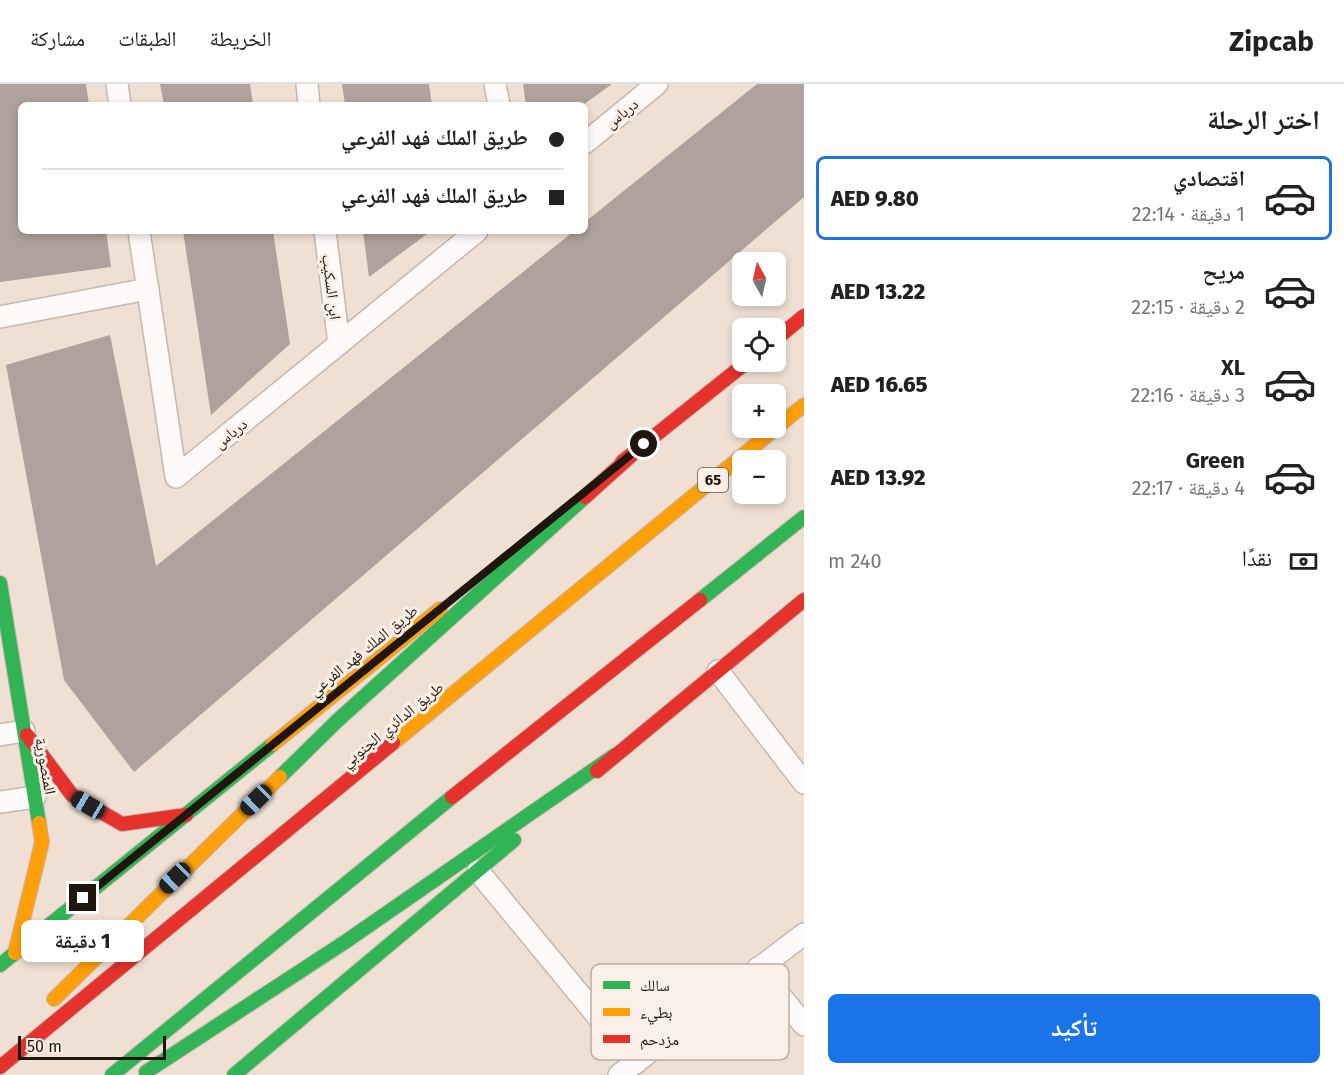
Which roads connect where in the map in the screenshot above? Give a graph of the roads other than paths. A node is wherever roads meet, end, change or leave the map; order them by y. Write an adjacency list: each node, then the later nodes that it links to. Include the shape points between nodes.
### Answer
1 (117, 84): 5 (street)
2 (307, 84): 6 (street)
3 (495, 84): 7 (street)
4 (657, 84): 8 (street, درباس)
5 (120, 102)
6 (309, 102)
7 (498, 102)
8 (588, 140)
9 (139, 234): 12 (street, درباس)
10 (325, 234): 16 (street, ابن السكيب)
11 (473, 234): 16 (street, درباس)
12 (148, 290): 14 (street); 16 (street, درباس, via 176,477)
13 (804, 316): 15 (main road)
14 (0, 317)
15 (786, 331)
16 (339, 344)
17 (734, 372): 19 (main road, طريق الملك فهد الفرعي)
18 (804, 405): 43 (main road, طريق الدائري الجنوبي / 65)
19 (644, 444): 30 (main road, طريق الملك فهد الفرعي); 36 (main road, via 337,722)
20 (804, 517): 44 (main road)
21 (0, 583): 24 (main road, المنصورية)
22 (804, 600): 23 (main road)
23 (718, 671): 26 (main road); 27 (street)
24 (24, 730): 25 (street); 28 (main road, المنصورية); 30 (main road, via 72,795 122,824)
25 (0, 735)
26 (615, 755): 31 (main road); 45 (main road, via 345,942)
27 (804, 783)
28 (35, 797): 29 (street); 33 (main road, المنصورية, via 42,842)
29 (0, 802)
30 (186, 815): 33 (main road, طريق الملك فهد الفرعي)
31 (478, 871): 38 (street); 42 (main road)
32 (804, 934): 34 (street)
33 (15, 953): 35 (main road, طريق الملك فهد الفرعي)
34 (763, 964)
35 (0, 965)
36 (48, 1005)
37 (789, 1006): 39 (street)
38 (591, 1021)
39 (804, 1025)
40 (24, 1029): 41 (main road)
41 (0, 1053)
42 (250, 1062): 46 (main road); 47 (main road)
43 (0, 1067)
44 (112, 1075)
45 (142, 1075)
46 (234, 1075)
47 (239, 1075)

